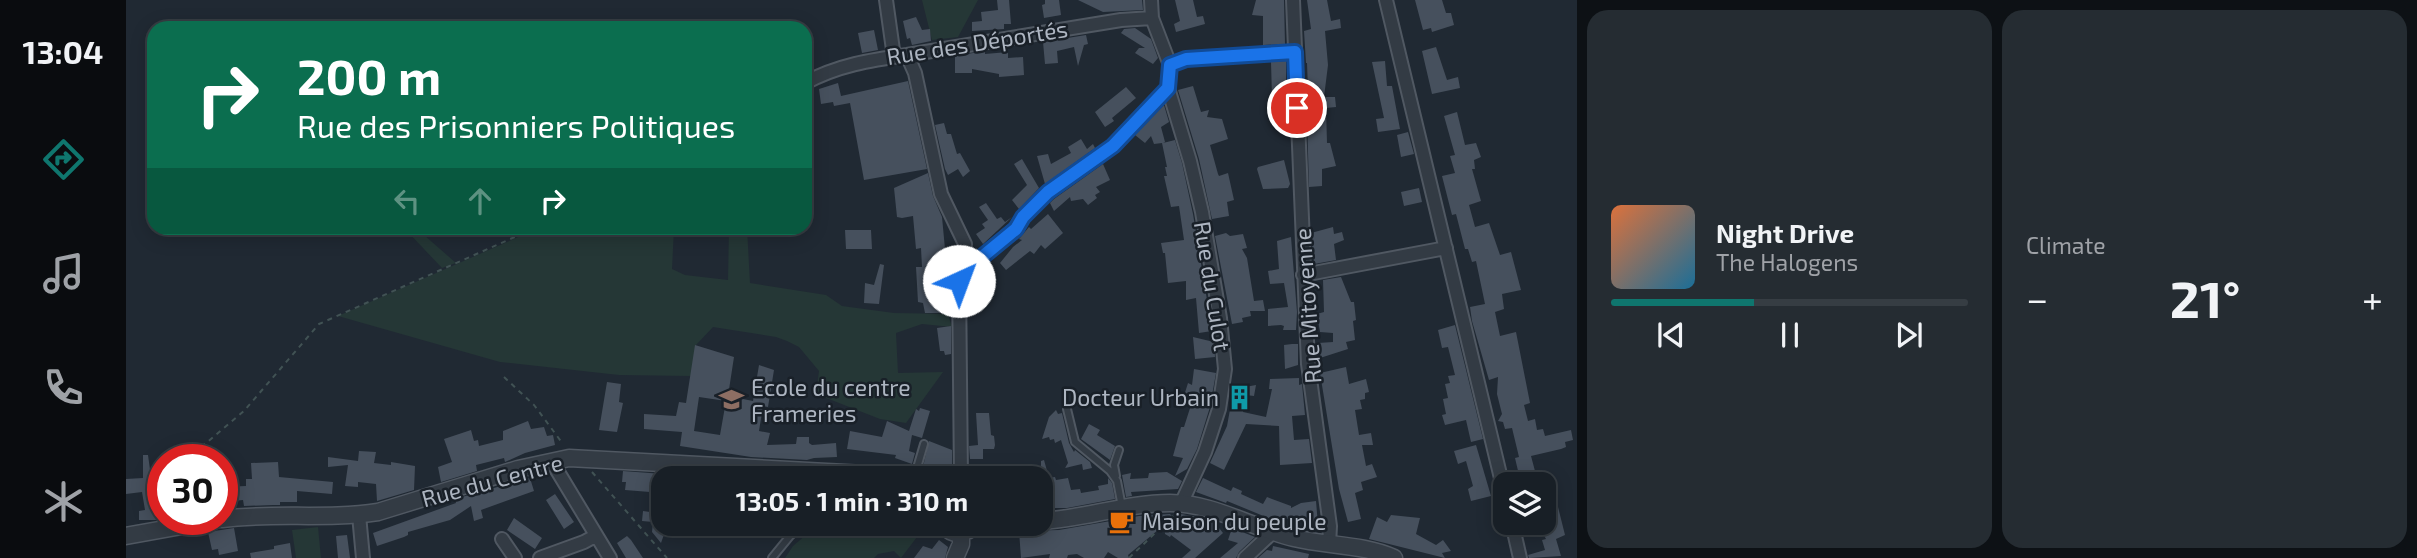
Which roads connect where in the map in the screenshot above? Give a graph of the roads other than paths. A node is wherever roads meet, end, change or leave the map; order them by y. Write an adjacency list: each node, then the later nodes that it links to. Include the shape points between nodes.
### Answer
1 (886, 0): 7 (street)
2 (1151, 0): 5 (street)
3 (1293, 0): 6 (street, Rue Mitoyenne)
4 (1386, 0): 11 (street)
5 (1152, 18): 7 (street, Rue des Déportés); 8 (street)
6 (1295, 52): 8 (street, via 1186,59); 13 (street, Rue Mitoyenne)
7 (901, 56): 9 (street, Rue des Déportés, via 874,58); 12 (street, via 915,73 941,194 965,244)
8 (1170, 65): 10 (street, Rue du Culot)
9 (812, 80)
10 (1168, 88): 12 (street, via 1113,146 1048,192 1016,229); 23 (street, Rue du Culot, via 1202,212 1225,369 1209,441)
11 (1446, 248): 13 (street); 21 (street)
12 (960, 275): 20 (street)
13 (1303, 275): 36 (street, Rue Mitoyenne, via 1308,364 1331,531)
14 (1067, 409): 22 (lane, via 1075,442)
15 (923, 444): 19 (lane)
16 (1119, 450): 22 (lane, via 1114,465)
17 (559, 460): 18 (street, Rue du Centre, via 588,457); 25 (street, Rue du Centre); 32 (street)
18 (736, 466)
19 (917, 466)
20 (961, 466)
21 (1500, 472)
22 (1117, 481): 24 (lane)
23 (1181, 504): 24 (street); 29 (street)
24 (1122, 509): 27 (street)
25 (359, 515): 26 (street, Rue du Centre); 37 (street)
26 (238, 517)
27 (1053, 519)
28 (147, 532): 31 (street)
29 (1273, 532): 36 (street); 43 (street)
30 (1515, 535): 45 (street)
31 (126, 536)
32 (595, 536): 39 (street); 40 (street)
33 (790, 536): 41 (lane)
34 (964, 536): 42 (street)
35 (502, 539): 38 (street)
36 (1329, 545): 44 (street)
37 (363, 558)
38 (515, 558)
39 (540, 558)
40 (610, 558)
41 (772, 558)
42 (955, 558)
43 (1245, 558)
44 (1394, 558)
45 (1520, 558)

